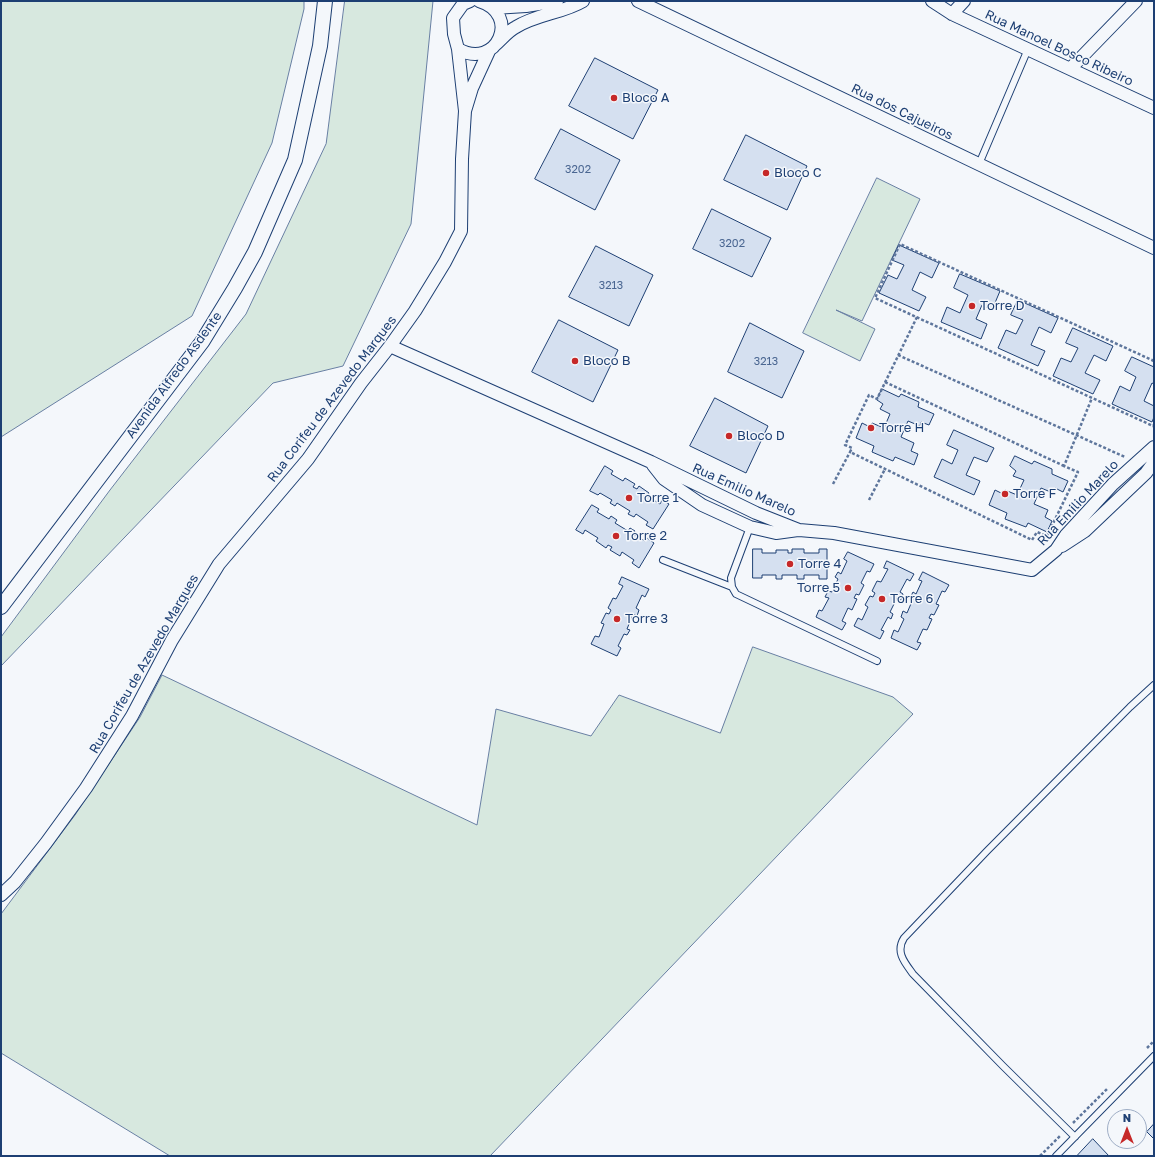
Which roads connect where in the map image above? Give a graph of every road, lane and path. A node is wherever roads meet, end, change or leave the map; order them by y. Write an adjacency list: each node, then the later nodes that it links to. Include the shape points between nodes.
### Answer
1 (325, 1): 49 (street, Avenida Alfredo Asdente, via 320,46 295,160 255,252 202,342)
2 (454, 1): 13 (street)
3 (470, 1): 13 (street, via 463,4)
4 (479, 1): 11 (street)
5 (557, 1): 11 (street)
6 (583, 1): 14 (street, via 573,7 532,19 515,27)
7 (638, 1): 20 (street, Rua dos Cajueiros)
8 (932, 1): 12 (street, Rua Manoel Bosco Ribeiro)
9 (964, 1): 12 (street)
10 (1136, 1): 17 (street)
11 (494, 8): 14 (street, via 501,22 502,31)
12 (952, 14): 16 (street, Rua Manoel Bosco Ribeiro)
13 (453, 18): 15 (street)
14 (492, 48): 15 (street, via 481,54 465,53); 19 (street, via 472,88)
15 (458, 49): 19 (street)
16 (1028, 49): 17 (street, Rua Manoel Bosco Ribeiro); 20 (lane)
17 (1071, 68): 18 (street, Rua Manoel Bosco Ribeiro)
18 (1154, 108)
19 (465, 110): 23 (street, Rua Corifeu de Azevedo Marques, via 461,231 446,262)
20 (979, 164): 21 (street, Rua dos Cajueiros)
21 (1154, 248)
22 (917, 317): 24 (path); 25 (path, via 874,298 900,244); 27 (path)
23 (390, 346): 32 (street, Rua Emilio Marelo); 52 (street, Rua Corifeu de Azevedo Marques, via 308,459 219,564 172,640 132,716 86,788 46,843 15,882)
24 (898, 355): 26 (path); 29 (path)
25 (1154, 360)
26 (885, 382): 31 (path, via 877,398 869,395 845,445 852,448); 35 (path)
27 (1092, 398): 28 (path); 29 (path)
28 (1154, 425)
29 (1077, 436): 33 (path); 35 (path)
30 (1154, 447): 33 (street, Rua Emilio Marelo)
31 (850, 452): 36 (path); 37 (path)
32 (651, 462): 39 (street, Rua Emilio Marelo); 42 (street, via 664,479)
33 (1137, 462): 38 (street, Rua Emilio Marelo)
34 (1154, 462): 40 (street)
35 (1064, 466): 36 (path, via 1078,472 1047,536 1037,532 1032,540)
36 (885, 469): 41 (path)
37 (833, 484)
38 (1113, 484): 40 (street); 46 (street, Rua Emilio Marelo, via 1066,535)
39 (710, 491): 42 (street); 43 (street, Rua Emilio Marelo)
40 (1126, 492): 46 (street, via 1086,531)
41 (869, 500)
42 (702, 505): 44 (street)
43 (756, 513): 44 (street); 45 (street, Rua Emilio Marelo)
44 (750, 527): 45 (street, via 776,533); 48 (lane, via 731,578)
45 (799, 530): 46 (street, Rua Emilio Marelo, via 834,533 1032,570)
46 (1056, 550)
47 (663, 560): 48 (lane)
48 (732, 587): 50 (lane, via 736,594)
49 (1, 607)
50 (877, 661)
51 (1154, 685): 57 (lane, via 987,851 904,938 900,949 902,958 913,974)
52 (1, 895)
53 (1154, 1041): 54 (path)
54 (1143, 1052)
55 (1154, 1056): 58 (lane)
56 (1111, 1085): 57 (path)
57 (1067, 1129): 58 (lane); 59 (path)
58 (1075, 1137): 60 (lane)
59 (1040, 1156)
60 (1056, 1156)

